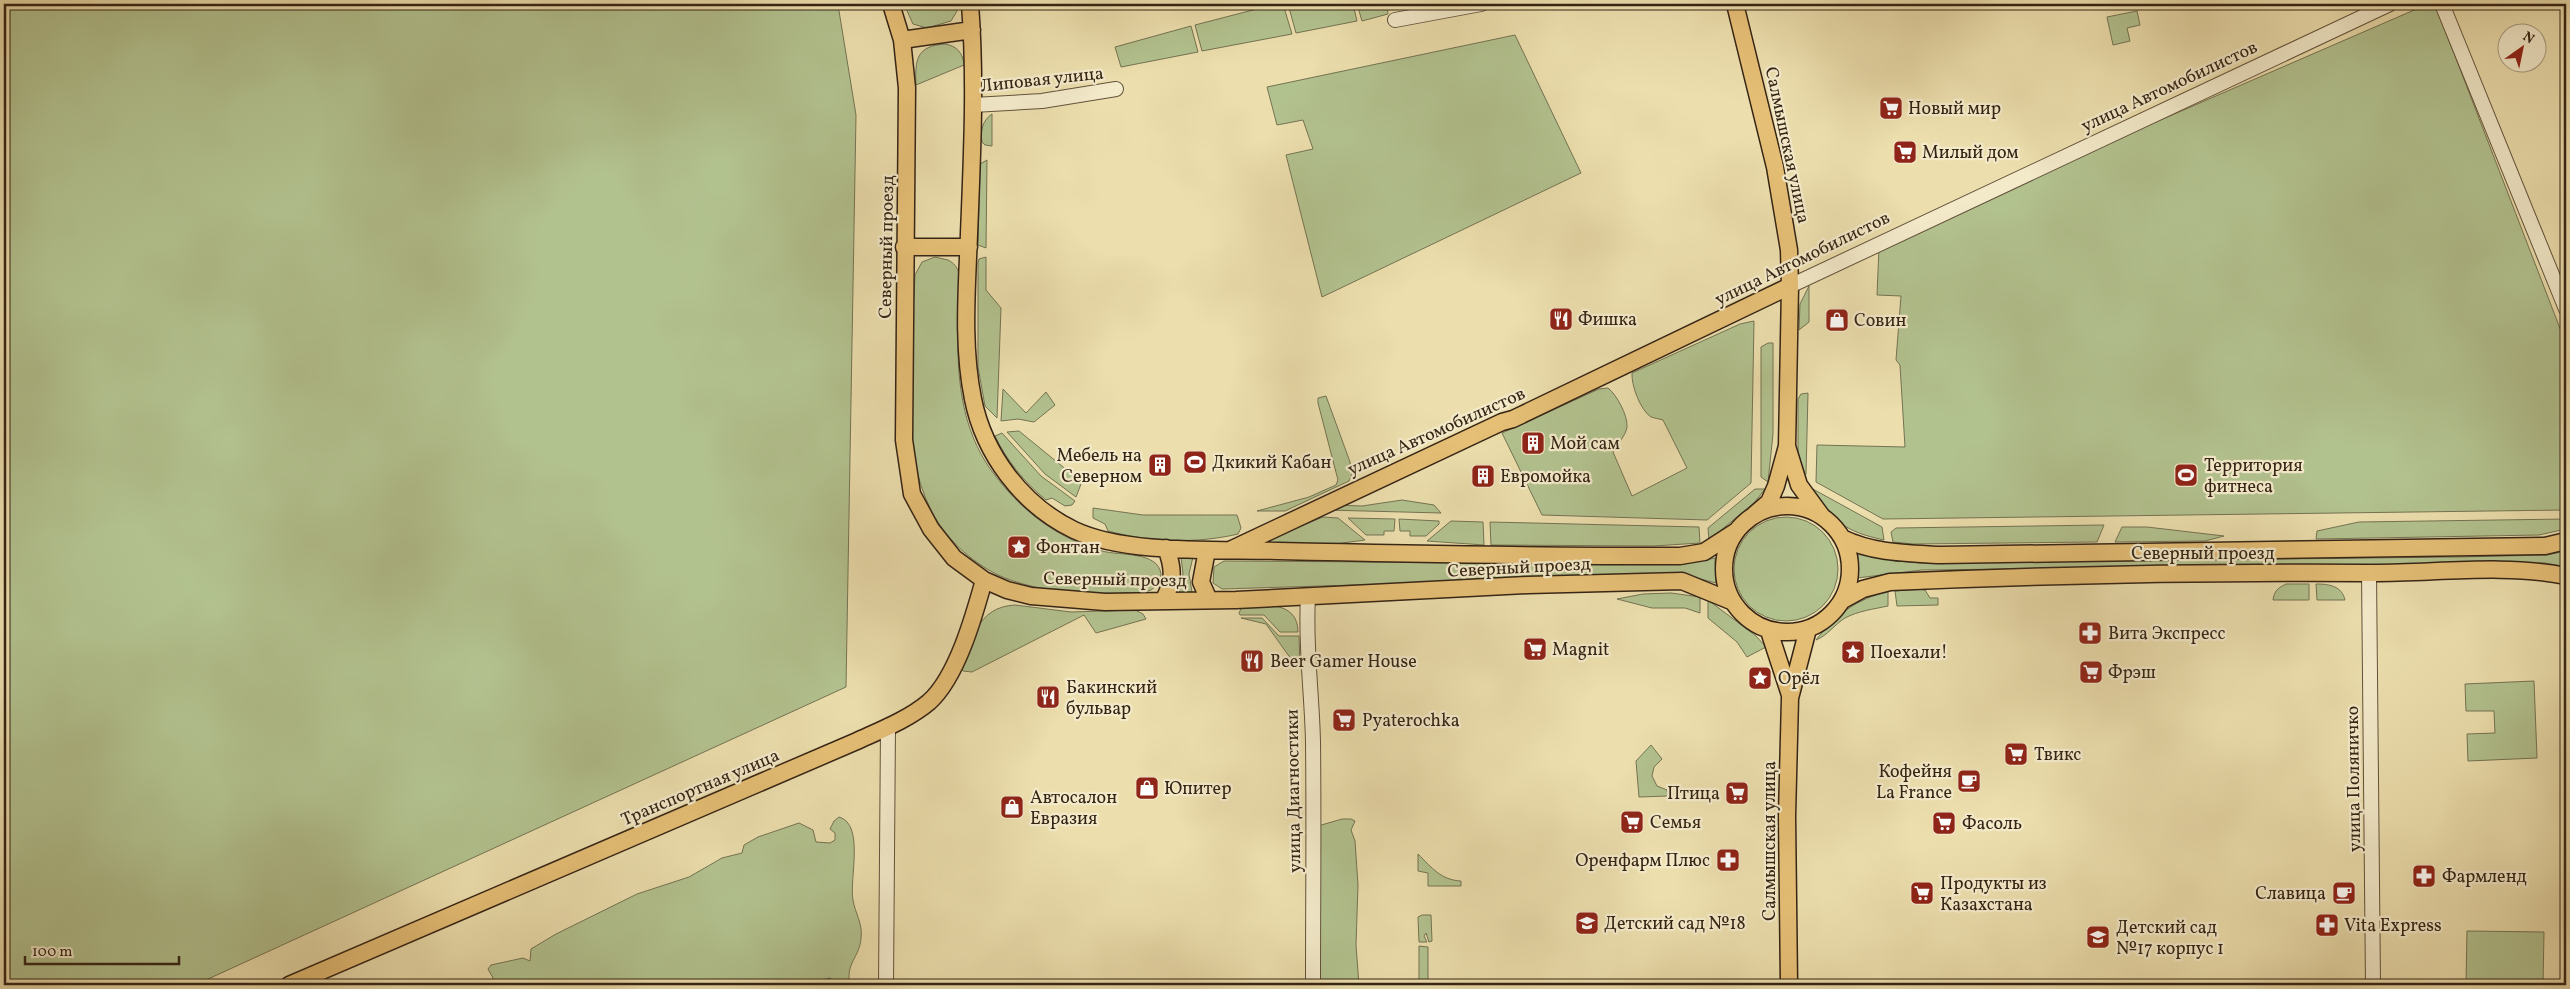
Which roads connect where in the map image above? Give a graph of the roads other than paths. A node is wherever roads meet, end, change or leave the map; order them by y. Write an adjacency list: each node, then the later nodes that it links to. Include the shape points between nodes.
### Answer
1 (891, 4): 9 (main road, Северный проезд)
2 (970, 4): 8 (main road, Северный проезд)
3 (1481, 4): 7 (street)
4 (1735, 4): 14 (main road, Салмышская улица, via 1775,167 1789,250)
5 (2390, 4): 14 (street, улица Автомобилистов)
6 (2442, 4): 15 (street)
7 (1395, 20)
8 (972, 30): 9 (main road); 11 (main road, Северный проезд)
9 (902, 40): 12 (main road, Северный проезд, via 908,125)
10 (1116, 89): 11 (street, Липовая улица, via 1042,101)
11 (973, 105): 13 (main road, Северный проезд)
12 (904, 247): 13 (main road); 27 (main road, Северный проезд, via 904,440 912,494 931,529 954,558)
13 (969, 248): 22 (main road, Северный проезд, via 966,327 969,376 981,428 1004,471 1025,495 1072,529 1109,541)
14 (1790, 286): 16 (main road, Салмышская улица); 24 (main road, улица Автомобилистов)
15 (2566, 308)
16 (1787, 446): 17 (main road, via 1769,502); 18 (main road, via 1799,485)
17 (1755, 514): 18 (main road, via 1785,506 1801,507); 19 (main road)
18 (1822, 516): 20 (main road)
19 (1735, 532): 24 (main road, Северный проезд, via 1704,552 1680,556 1488,556); 32 (main road, via 1726,548 1723,566)
20 (1842, 538): 21 (main road, Северный проезд, via 1860,546 1890,552 1940,555 2322,551 2545,546); 30 (main road, via 1851,568)
21 (2566, 542)
22 (1166, 548): 23 (main road, Северный проезд); 31 (main road, via 1172,564 1171,586)
23 (1207, 550): 24 (main road, Северный проезд); 29 (main road, via 1201,582)
24 (1231, 550)
25 (2369, 573): 26 (main road, Северный проезд, via 2544,572); 30 (main road, Северный проезд, via 2127,574 1899,582 1863,589); 41 (street, улица Поляничко)
26 (2566, 576)
27 (984, 580): 31 (main road, Северный проезд, via 1007,590 1048,598 1105,602); 36 (main road, via 965,642 939,690 921,707)
28 (1308, 597): 29 (main road, Северный проезд); 32 (main road, Северный проезд, via 1528,585 1682,581); 39 (street, улица Диагностики, via 1305,633 1313,738)
29 (1209, 600): 31 (main road, Северный проезд)
30 (1843, 600): 33 (main road, via 1828,618)
31 (1163, 601)
32 (1731, 601): 34 (main road, via 1747,619)
33 (1808, 629): 34 (main road, via 1789,633); 35 (main road)
34 (1769, 630): 35 (main road)
35 (1790, 698): 40 (main road, Салмышская улица, via 1787,816)
36 (888, 726): 37 (main road, Транспортная улица); 38 (street)
37 (289, 985)
38 (886, 985)
39 (1313, 985)
40 (1789, 985)
41 (2374, 985)

